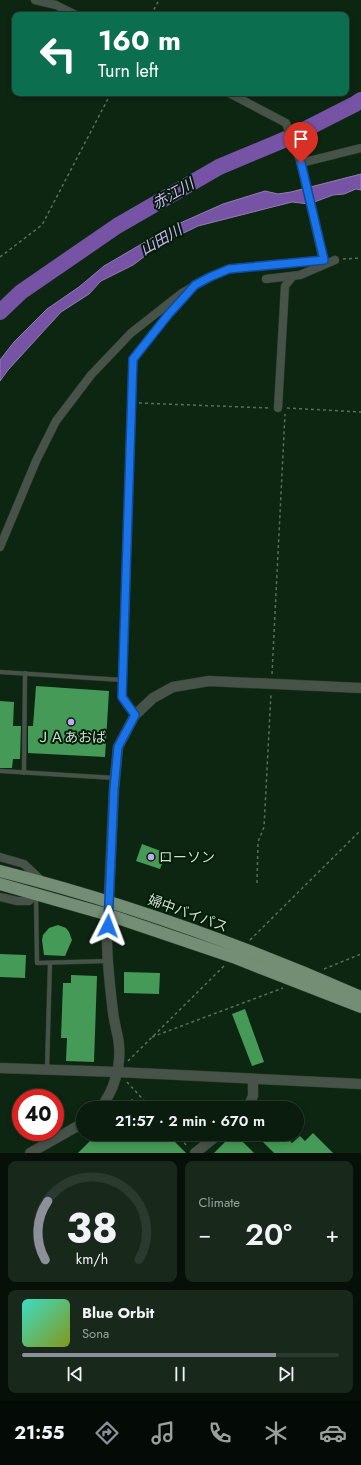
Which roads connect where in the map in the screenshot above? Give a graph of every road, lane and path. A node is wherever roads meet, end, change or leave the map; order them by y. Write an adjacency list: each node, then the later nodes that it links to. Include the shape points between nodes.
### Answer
1 (35, 0): 3 (street)
2 (158, 0): 5 (path)
3 (57, 2): 4 (street)
4 (72, 12)
5 (152, 12)
6 (109, 96): 10 (path, via 42,225)
7 (235, 96): 9 (street, via 286,123)
8 (361, 148): 9 (street)
9 (301, 163): 14 (street, via 324,260 229,269)
10 (0, 258)
11 (335, 260): 12 (street)
12 (293, 276): 13 (street); 16 (street, via 285,286)
13 (266, 279)
14 (195, 285): 15 (street, via 133,359); 18 (street, via 131,333 91,375 56,422 36,461)
15 (131, 402): 16 (path); 21 (street)
16 (282, 408): 17 (path); 22 (path)
17 (361, 412)
18 (0, 548)
19 (0, 672): 20 (lane)
20 (25, 673): 21 (lane); 26 (lane)
21 (122, 680): 24 (street, via 122,697)
22 (271, 684): 23 (street); 24 (street, via 209,681 173,687 153,698); 32 (path, via 264,827 258,842)
23 (361, 688)
24 (135, 715): 27 (street, via 118,747)
25 (0, 771): 26 (lane)
26 (24, 773): 27 (lane)
27 (115, 778): 36 (street)
28 (361, 830): 38 (path)
29 (0, 857): 31 (street, via 24,864)
30 (0, 871): 31 (highway, 婦中バイパス)
31 (43, 882): 36 (highway, 婦中バイパス)
32 (257, 882)
33 (0, 884): 34 (highway, 婦中バイパス)
34 (36, 894): 35 (street, via 29,901 17,901); 37 (highway, 婦中バイパス); 41 (lane, via 37,963)
35 (0, 896)
36 (109, 901): 37 (street); 38 (highway, 婦中バイパス)
37 (109, 915): 38 (highway, 婦中バイパス); 40 (street)
38 (238, 952): 42 (highway, 婦中バイパス); 43 (highway, 婦中バイパス); 46 (path)
39 (361, 954): 42 (path)
40 (107, 961): 41 (lane); 49 (street, via 119,1046)
41 (50, 964): 48 (lane)
42 (311, 975): 44 (highway, 婦中バイパス)
43 (300, 982): 45 (highway, 婦中バイパス); 46 (path)
44 (361, 997)
45 (361, 1007)
46 (151, 1037): 49 (path)
47 (0, 1068): 48 (street)
48 (47, 1070): 49 (street)
49 (117, 1072): 50 (street); 52 (street); 53 (path)
50 (253, 1079): 51 (street); 54 (street)
51 (361, 1084)
52 (105, 1101)
53 (144, 1101)
54 (250, 1101)
55 (76, 1127): 59 (street)
56 (183, 1141): 58 (path)
57 (208, 1141): 58 (street)
58 (192, 1151)
59 (30, 1153)

